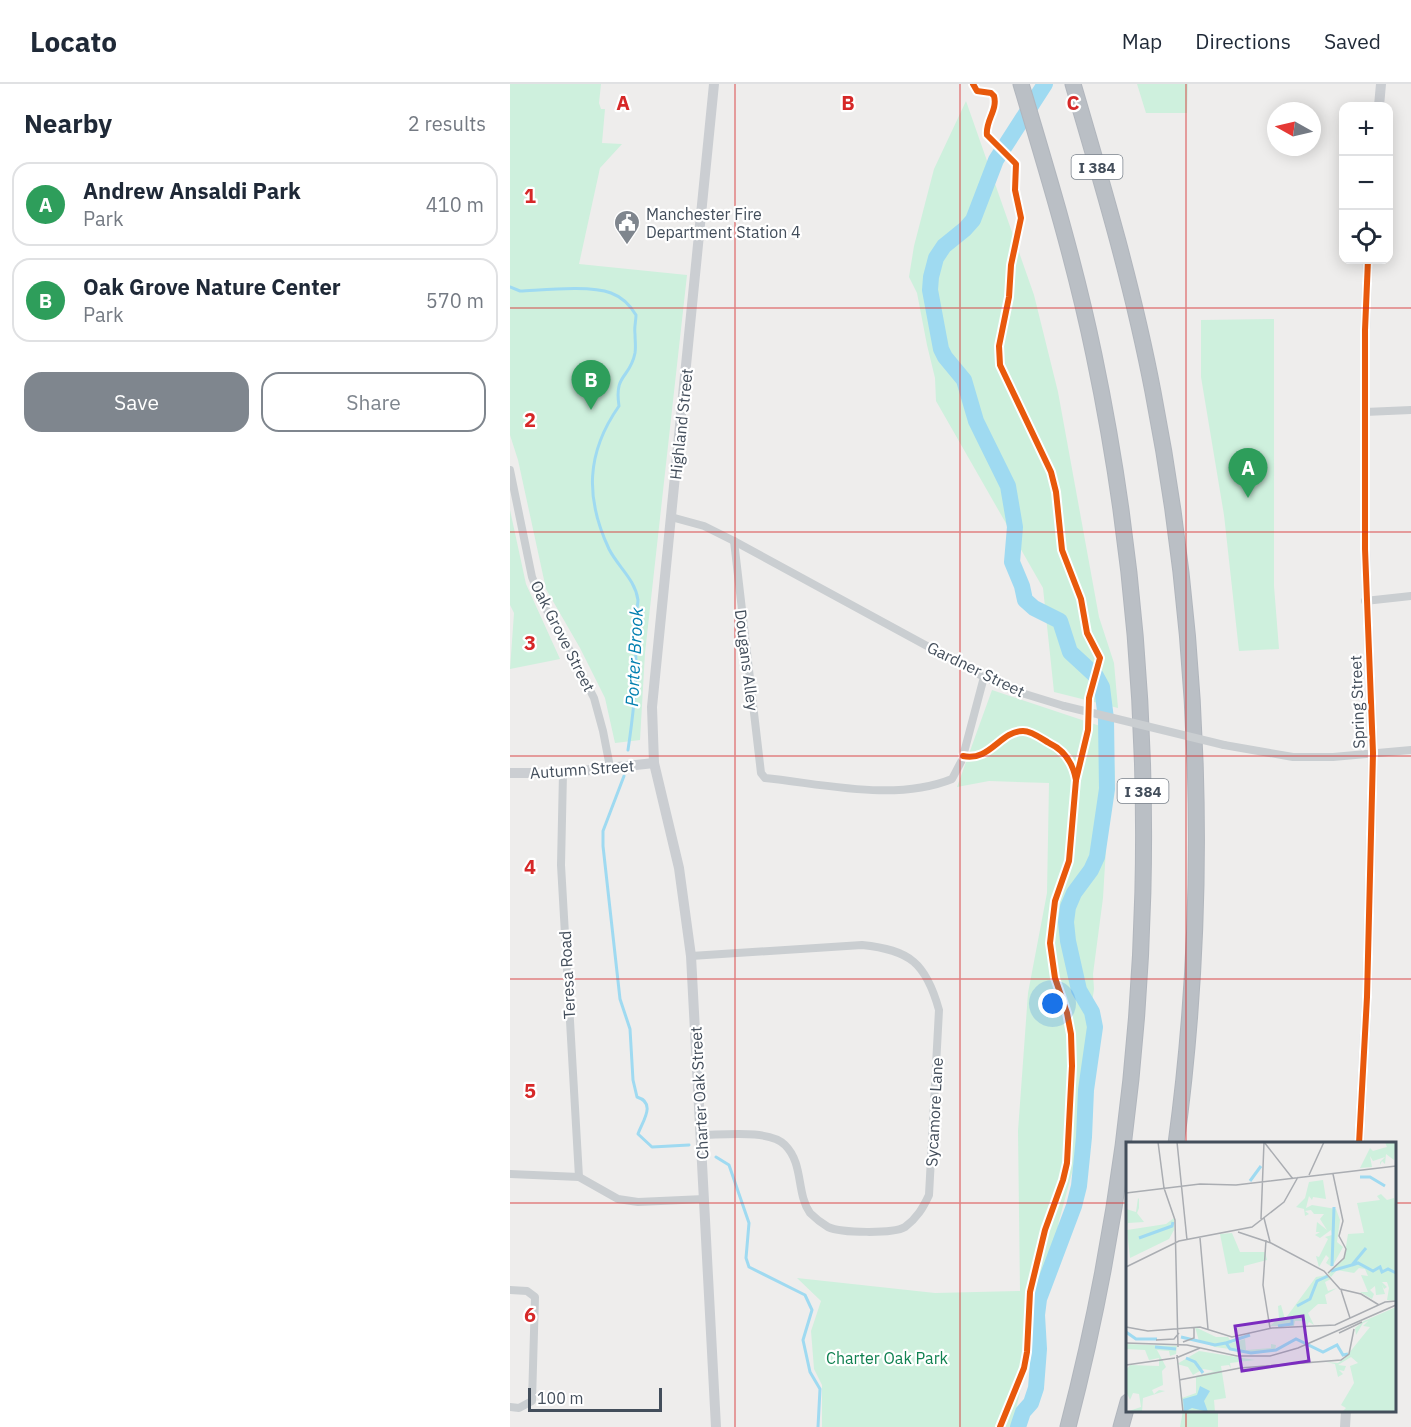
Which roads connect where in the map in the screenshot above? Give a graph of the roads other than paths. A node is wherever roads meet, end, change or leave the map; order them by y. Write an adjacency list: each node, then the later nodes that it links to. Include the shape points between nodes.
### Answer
1 (714, 84): 12 (main road, Highland Street)
2 (1011, 84): 7 (highway, via 1019,105)
3 (1021, 84): 7 (highway, I 384)
4 (1073, 84): 25 (highway, I 384, via 1118,239 1148,367 1171,493 1186,615 1195,767 1196,906)
5 (1381, 84): 6 (main road)
6 (1379, 102)
7 (1034, 126): 35 (highway, I 384, via 1073,263 1120,498 1137,651 1144,808 1141,957 1129,1106 1101,1281)
8 (1368, 264): 10 (main road, Spring Street)
9 (1411, 410): 10 (street)
10 (1365, 412): 15 (main road, Spring Street)
11 (510, 470): 20 (street, Oak Grove Street, via 532,577 594,698)
12 (671, 517): 13 (street, Gardner Street, via 704,526); 19 (main road, Highland Street, via 652,707)
13 (734, 541): 16 (street, Gardner Street); 16 (street, Dougans Alley, via 761,773 765,778 873,791 920,788 952,779 962,760)
14 (1411, 596): 15 (street)
15 (1365, 601): 18 (main road, Spring Street)
16 (984, 677): 18 (street, Gardner Street, bridge, via 1064,706 1259,753 1293,757)
17 (1411, 750): 18 (street, Gardner Street)
18 (1373, 753): 26 (main road, Spring Street)
19 (654, 763): 20 (main road, Autumn Street); 23 (main road, Charter Oak Street, via 679,868)
20 (610, 767): 22 (main road, Autumn Street)
21 (510, 773): 22 (main road, Autumn Street)
22 (563, 773): 28 (street, Teresa Road, via 561,864)
23 (691, 956): 24 (main road, Charter Oak Street); 24 (street, Sycamore Lane, via 862,945 888,948 909,958 924,972 939,1010 929,1195 920,1214 903,1228 880,1233 830,1228 810,1213 796,1161 785,1144 766,1135)
24 (701, 1135): 29 (main road, Charter Oak Street)
25 (1176, 1142)
26 (1359, 1142)
27 (510, 1174): 28 (street)
28 (579, 1177): 29 (street, via 618,1199)
29 (704, 1199): 34 (main road, Charter Oak Street)
30 (510, 1290): 31 (street, via 527,1291 535,1297 532,1401 519,1408)
31 (510, 1407)
32 (1126, 1409): 36 (highway)
33 (1346, 1412): 37 (main road)
34 (716, 1427)
35 (1068, 1427)
36 (1121, 1427)
37 (1345, 1427)

